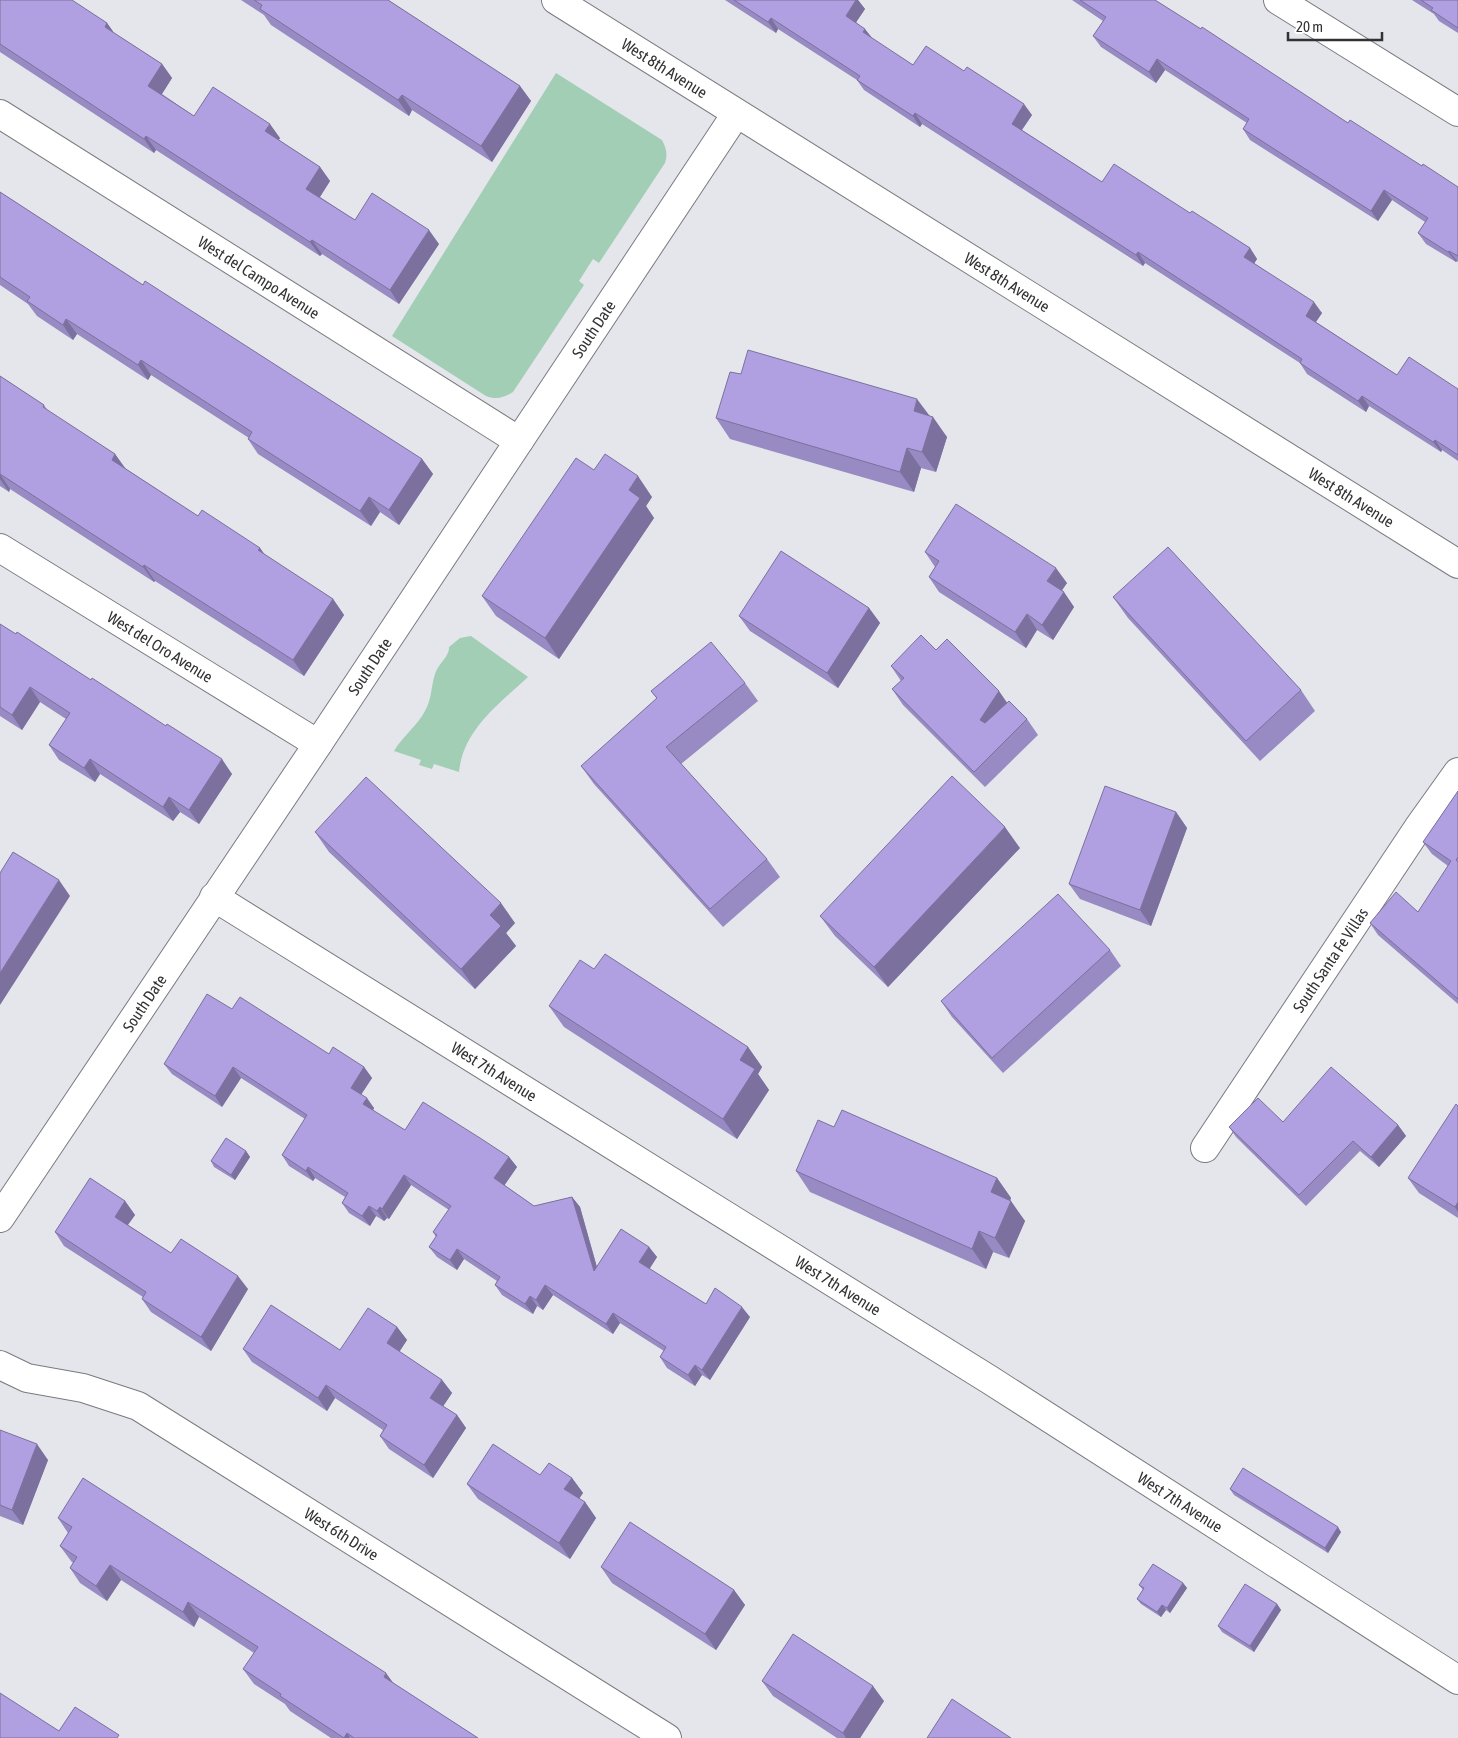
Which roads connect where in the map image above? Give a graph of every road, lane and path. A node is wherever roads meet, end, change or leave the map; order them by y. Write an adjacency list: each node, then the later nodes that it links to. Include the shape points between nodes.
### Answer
1 (556, 0): 5 (street, West 8th Avenue)
2 (1278, 0): 3 (street)
3 (1458, 112)
4 (0, 114): 6 (street, West del Campo Avenue)
5 (736, 114): 6 (street, South Date); 8 (street, West 8th Avenue)
6 (519, 441): 9 (street, South Date)
7 (0, 548): 9 (street, West del Oro Avenue)
8 (1458, 564)
9 (318, 744): 11 (street, South Date)
10 (1458, 772): 12 (street, South Santa Fe Villas)
11 (214, 897): 13 (street, South Date); 15 (street, West 7th Avenue, via 981,1375)
12 (1205, 1148)
13 (0, 1218)
14 (0, 1365): 16 (street, West 6th Drive, via 27,1378 83,1388 138,1406)
15 (1458, 1680)
16 (668, 1738)

